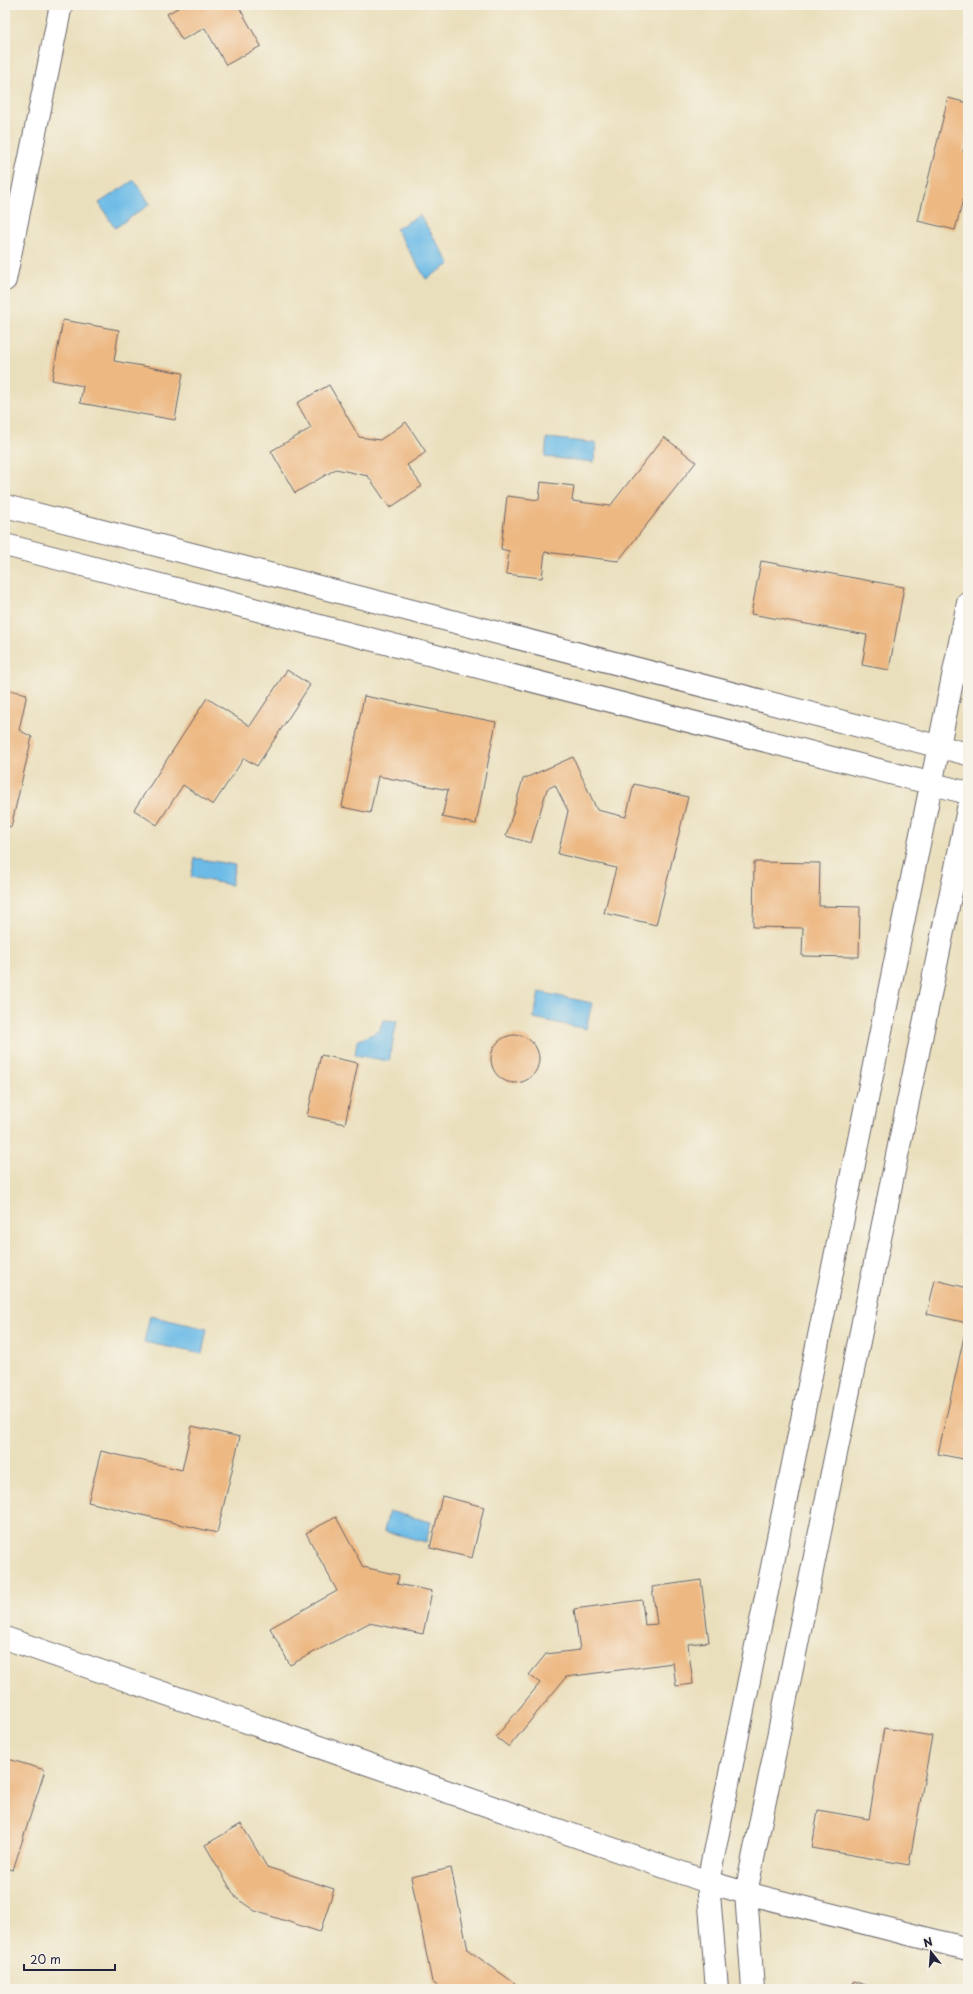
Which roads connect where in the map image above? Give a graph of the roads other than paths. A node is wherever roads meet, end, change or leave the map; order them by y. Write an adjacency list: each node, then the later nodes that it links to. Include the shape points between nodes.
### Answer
1 (61, 5): 2 (street)
2 (5, 280)
3 (5, 506): 6 (street)
4 (5, 544): 8 (street)
5 (968, 603): 6 (street)
6 (939, 747): 7 (street); 8 (street)
7 (968, 754)
8 (930, 784): 9 (street); 12 (street)
9 (968, 793)
10 (968, 809): 13 (street)
11 (5, 1638): 12 (street)
12 (708, 1882): 13 (street); 15 (street)
13 (746, 1893): 14 (street); 16 (street)
14 (968, 1949)
15 (717, 1989)
16 (753, 1989)

